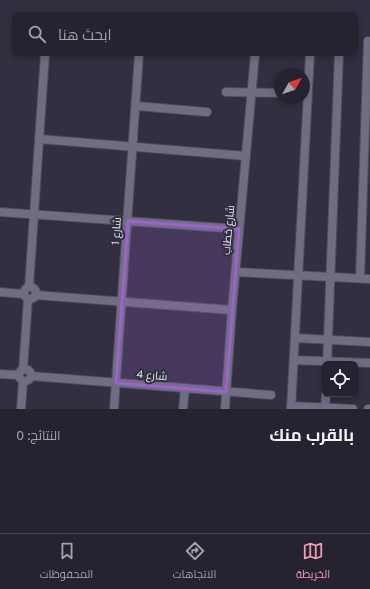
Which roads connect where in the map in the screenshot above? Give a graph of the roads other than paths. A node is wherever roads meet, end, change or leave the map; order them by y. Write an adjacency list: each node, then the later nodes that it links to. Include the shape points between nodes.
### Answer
1 (368, 41): 22 (street)
2 (45, 56): 12 (street)
3 (139, 56): 10 (street, شارع 1)
4 (255, 56): 8 (street, شارع خطاب)
5 (310, 56): 20 (street)
6 (339, 56): 21 (street)
7 (226, 92): 8 (street)
8 (251, 92): 9 (street); 14 (street, شارع خطاب)
9 (274, 93)
10 (136, 106): 11 (street); 13 (street, شارع 1)
11 (207, 112)
12 (39, 139): 13 (street); 16 (street)
13 (133, 147): 14 (street); 17 (street, شارع 1)
14 (246, 156): 18 (street, شارع خطاب)
15 (0, 212): 16 (street)
16 (34, 214): 17 (street); 25 (street)
17 (128, 221): 18 (street); 26 (street, شارع 1)
18 (240, 229): 19 (street, شارع خطاب)
19 (236, 272): 20 (street); 27 (street, شارع خطاب)
20 (298, 275): 21 (street); 28 (street)
21 (331, 277): 22 (street); 29 (street)
22 (360, 278): 23 (street)
23 (370, 278)
24 (0, 292): 25 (street)
25 (29, 294): 26 (street); 37 (street)
26 (122, 301): 27 (street); 38 (street, شارع 1)
27 (232, 310): 40 (street, شارع خطاب)
28 (295, 338): 29 (street); 31 (street)
29 (328, 340): 30 (street); 32 (street)
30 (370, 342)
31 (294, 360): 33 (street); 43 (street)
32 (327, 361)
33 (322, 363)
34 (358, 363): 35 (street)
35 (370, 363)
36 (0, 374): 37 (street)
37 (22, 375): 38 (street, شارع 4, via 29,380 31,376); 45 (street)
38 (116, 383): 39 (street, شارع 4); 46 (street, شارع 1)
39 (185, 388): 40 (street, شارع 4); 47 (street)
40 (226, 392): 41 (street, شارع 4); 48 (street, شارع خطاب)
41 (271, 395)
42 (326, 397): 44 (street)
43 (291, 408): 44 (street)
44 (325, 408): 49 (street)
45 (21, 409)
46 (114, 409)
47 (183, 409)
48 (225, 409)
49 (354, 409)

